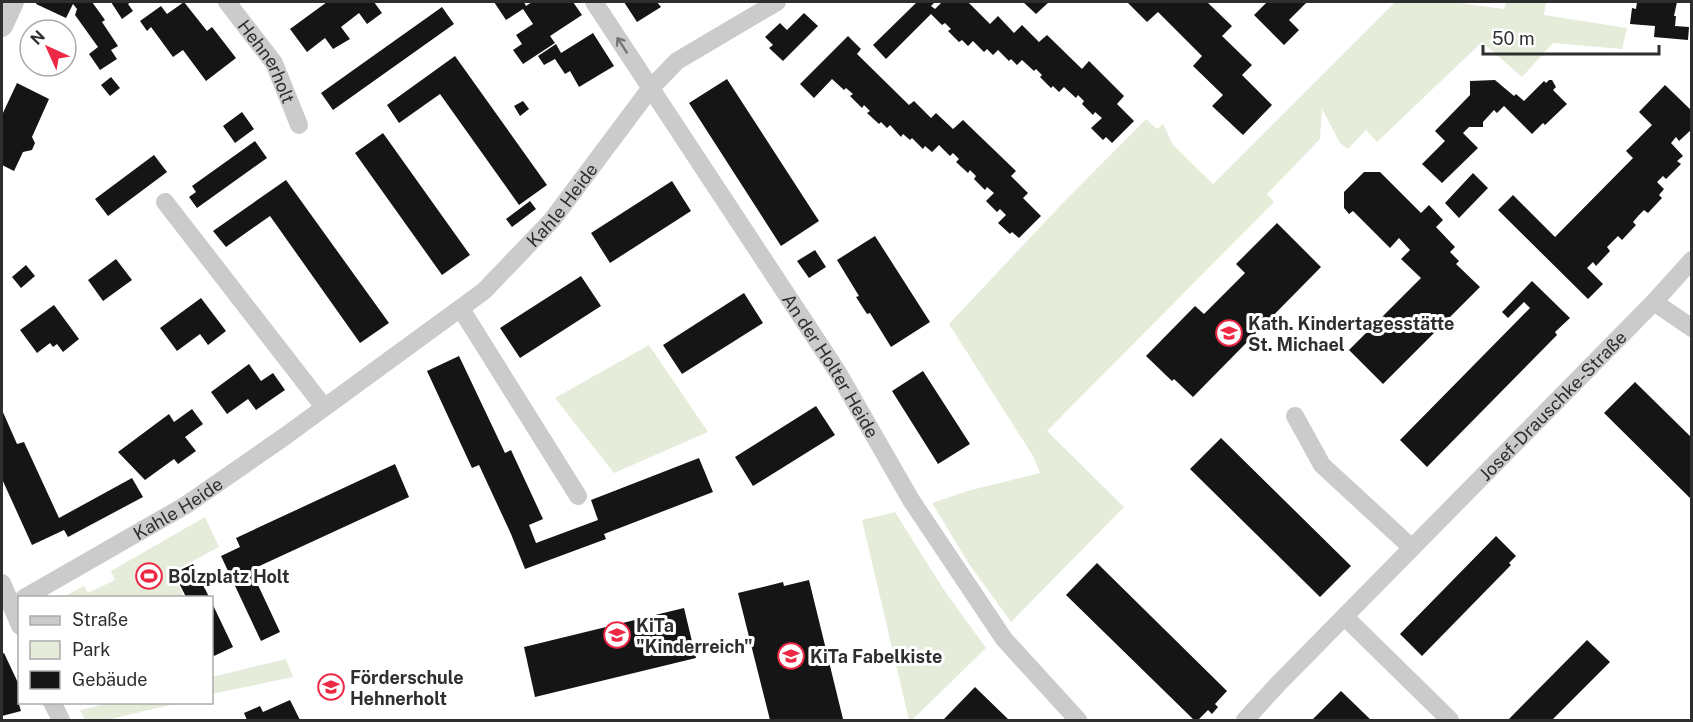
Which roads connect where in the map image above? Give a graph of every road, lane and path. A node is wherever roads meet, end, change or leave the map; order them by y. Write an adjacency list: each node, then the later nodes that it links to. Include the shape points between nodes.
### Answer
1 (13, 2): 5 (street)
2 (227, 2): 7 (street, Hehnerholt, via 274,63)
3 (594, 2): 6 (street, An der Holter Heide, one-way to 3)
4 (777, 2): 6 (street, Kahle Heide, via 677,61)
5 (2, 26)
6 (650, 89): 11 (street, Kahle Heide, via 552,220 484,291); 23 (street, An der Holter Heide, via 837,371 911,500 1004,639)
7 (299, 125)
8 (165, 202): 13 (street)
9 (1692, 260): 10 (street, Josef-Drauschke-Straße)
10 (1654, 302): 12 (street); 16 (street, Josef-Drauschke-Straße)
11 (461, 309): 13 (street, Kahle Heide); 15 (street)
12 (1692, 328)
13 (324, 407): 18 (street, Kahle Heide, via 186,505)
14 (1295, 416): 16 (street, via 1322,465)
15 (578, 496)
16 (1412, 548): 20 (street, Josef-Drauschke-Straße)
17 (2, 583): 19 (street)
18 (27, 596)
19 (18, 601)
20 (1345, 617): 24 (street, Josef-Drauschke-Straße); 25 (street)
21 (53, 704): 22 (street)
22 (61, 720)
23 (1078, 720)
24 (1245, 720)
25 (1450, 720)

